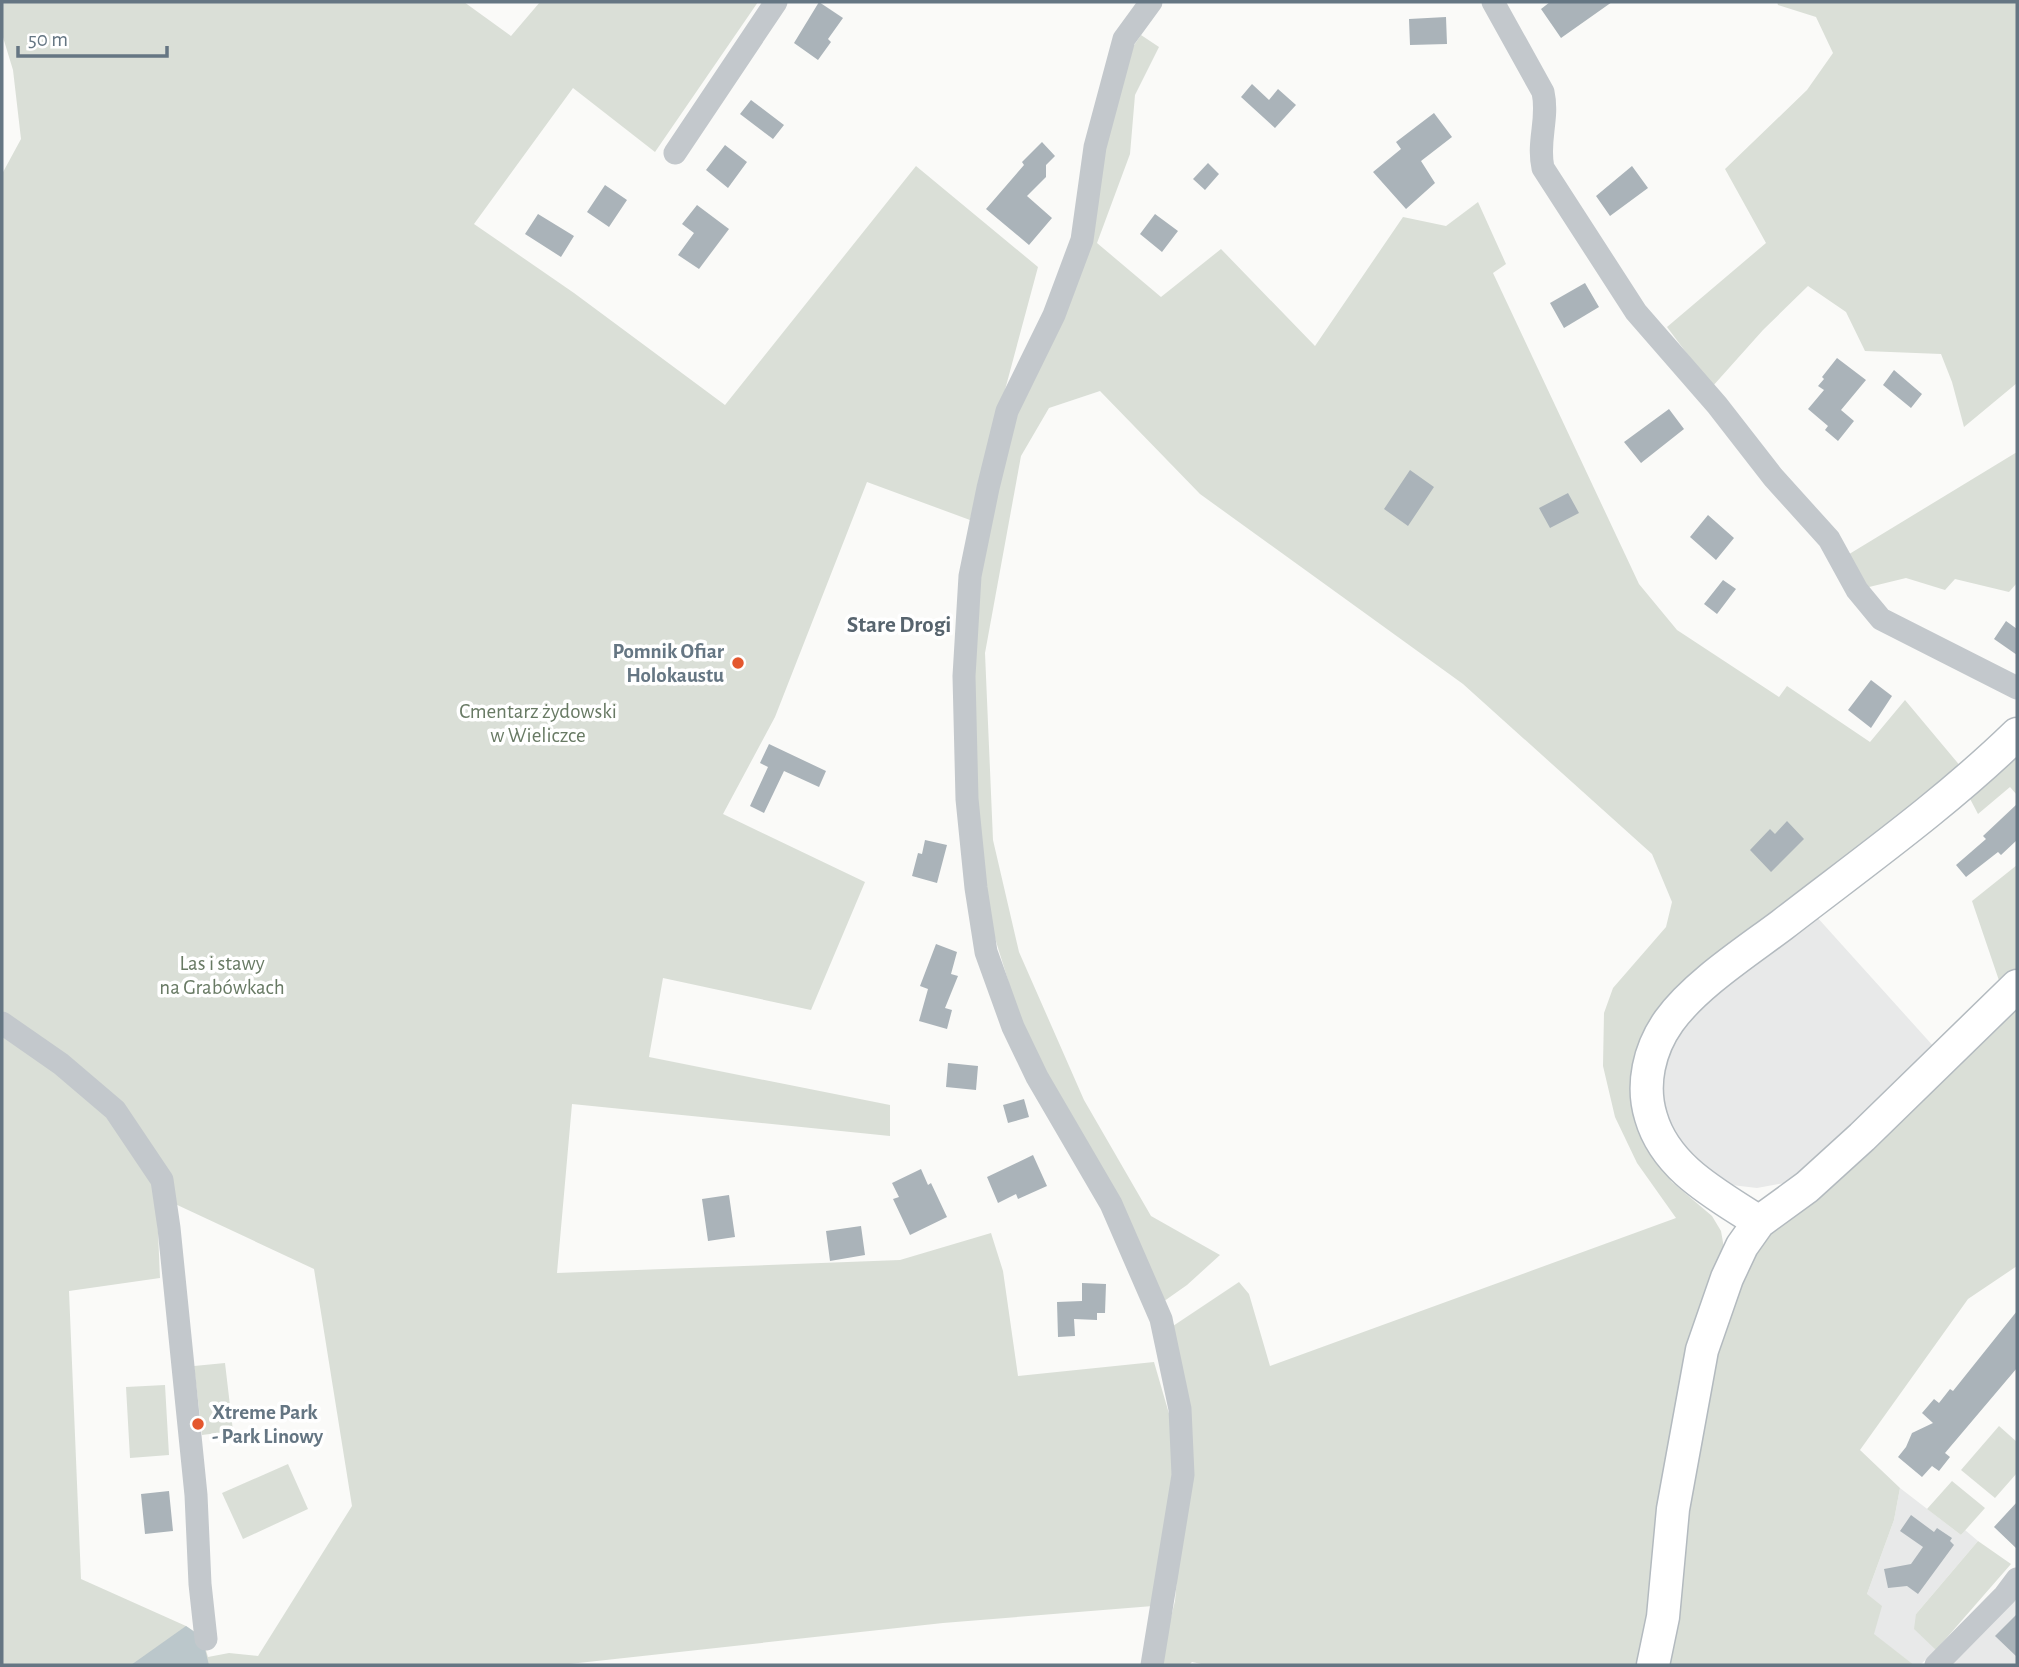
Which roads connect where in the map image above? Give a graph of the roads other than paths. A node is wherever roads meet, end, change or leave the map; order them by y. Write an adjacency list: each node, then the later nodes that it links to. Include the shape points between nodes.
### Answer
1 (776, 2): 4 (street)
2 (1151, 2): 12 (street, via 1125,39 1095,147 1082,240 1054,315 1007,411 970,576 964,676 967,799 986,952 1013,1027 1111,1204 1161,1319 1180,1409 1184,1475)
3 (1493, 2): 5 (street, via 1543,92 1547,108 1539,152 1543,168 1636,312 1829,539 1857,590 1881,619)
4 (676, 153)
5 (2017, 688)
6 (2017, 734): 9 (street, via 1949,796 1718,974 1678,1010 1659,1037 1647,1086 1657,1132 1698,1182)
7 (2017, 986): 9 (street, via 1862,1137 1807,1187)
8 (2, 1023): 11 (street, via 61,1064 115,1110 162,1181 196,1495)
9 (1759, 1222): 13 (street, via 1727,1278 1702,1350 1673,1509 1663,1617)
10 (2017, 1578): 14 (street)
11 (206, 1639)
12 (1152, 1665)
13 (1653, 1665)
14 (1936, 1665)

